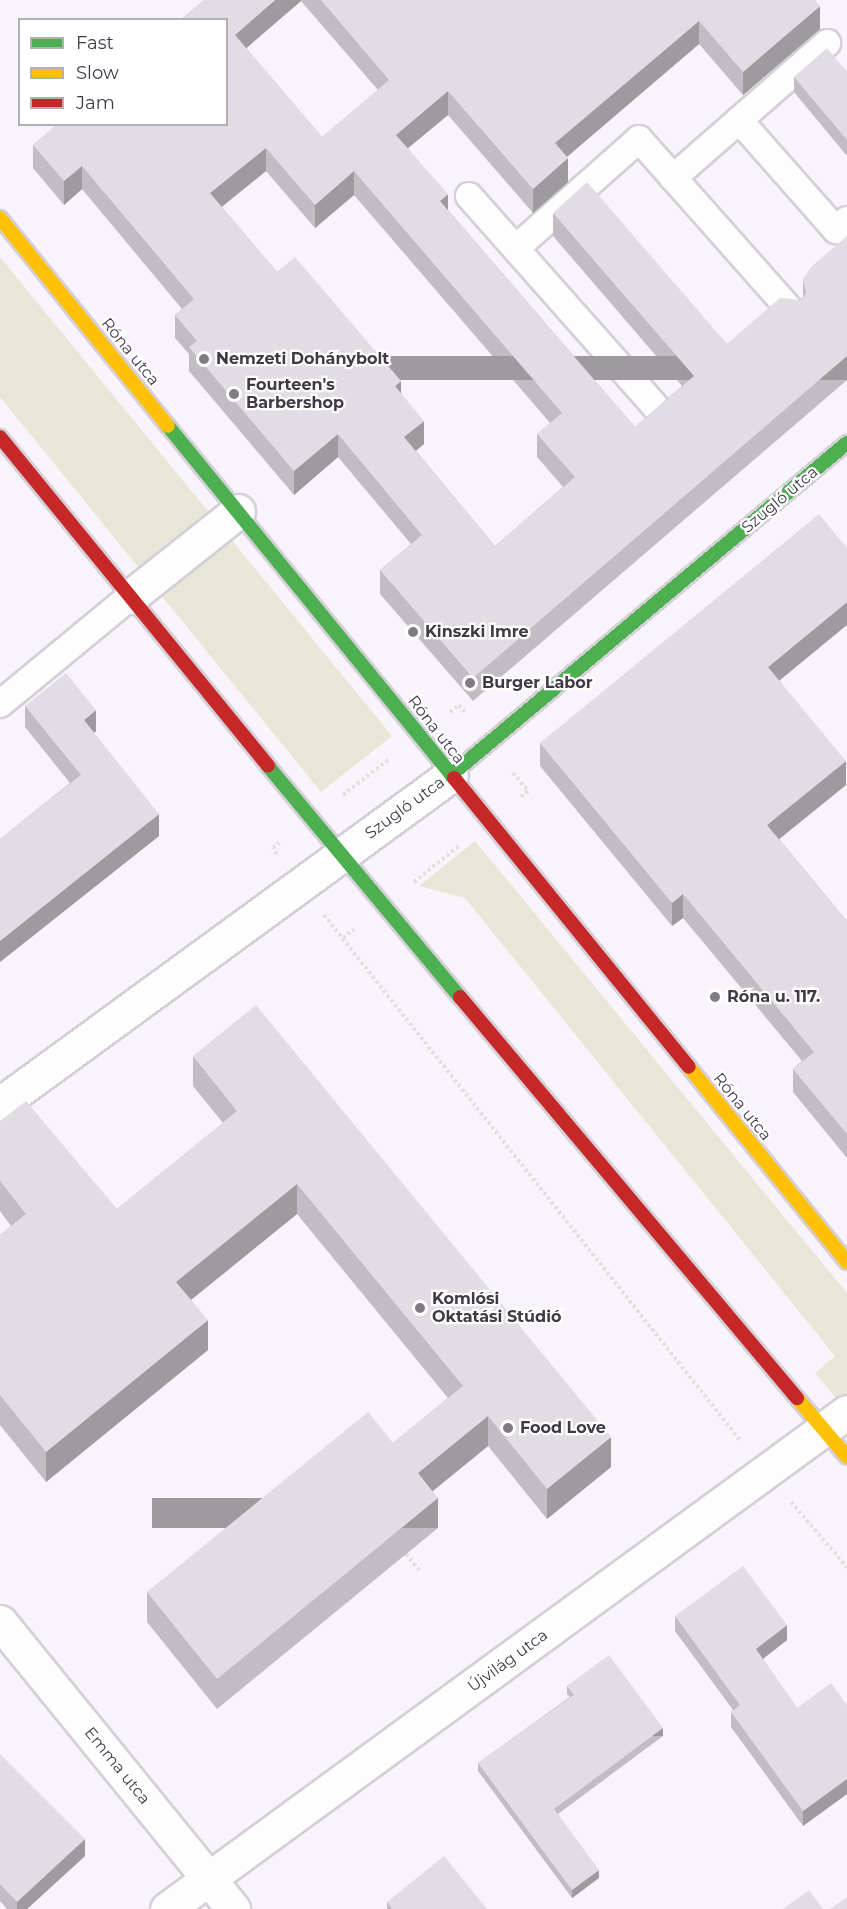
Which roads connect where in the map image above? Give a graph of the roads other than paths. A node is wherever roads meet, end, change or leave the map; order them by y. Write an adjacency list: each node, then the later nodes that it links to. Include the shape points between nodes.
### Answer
1 (827, 43): 2 (lane)
2 (739, 120): 3 (lane); 5 (lane, via 836,230)
3 (673, 178): 7 (lane, via 639,139); 8 (lane)
4 (469, 196): 7 (lane)
5 (847, 220)
6 (3, 229): 12 (street, Róna utca)
7 (516, 248): 9 (lane)
8 (792, 312)
9 (660, 412)
10 (0, 437): 13 (street)
11 (847, 443): 15 (street, Szugló utca)
12 (238, 511): 13 (street); 15 (street, Róna utca)
13 (130, 597): 14 (lane); 16 (street)
14 (0, 705)
15 (451, 775): 16 (street, Szugló utca); 18 (street, Róna utca)
16 (340, 855): 17 (street, Szugló utca); 19 (street)
17 (0, 1104)
18 (847, 1262)
19 (836, 1421): 20 (street); 22 (street, Újvilág utca)
20 (847, 1457)
21 (0, 1622): 22 (street, Emma utca)
22 (209, 1879): 23 (street, Újvilág utca); 24 (street, Emma utca)
23 (167, 1909)
24 (233, 1909)

